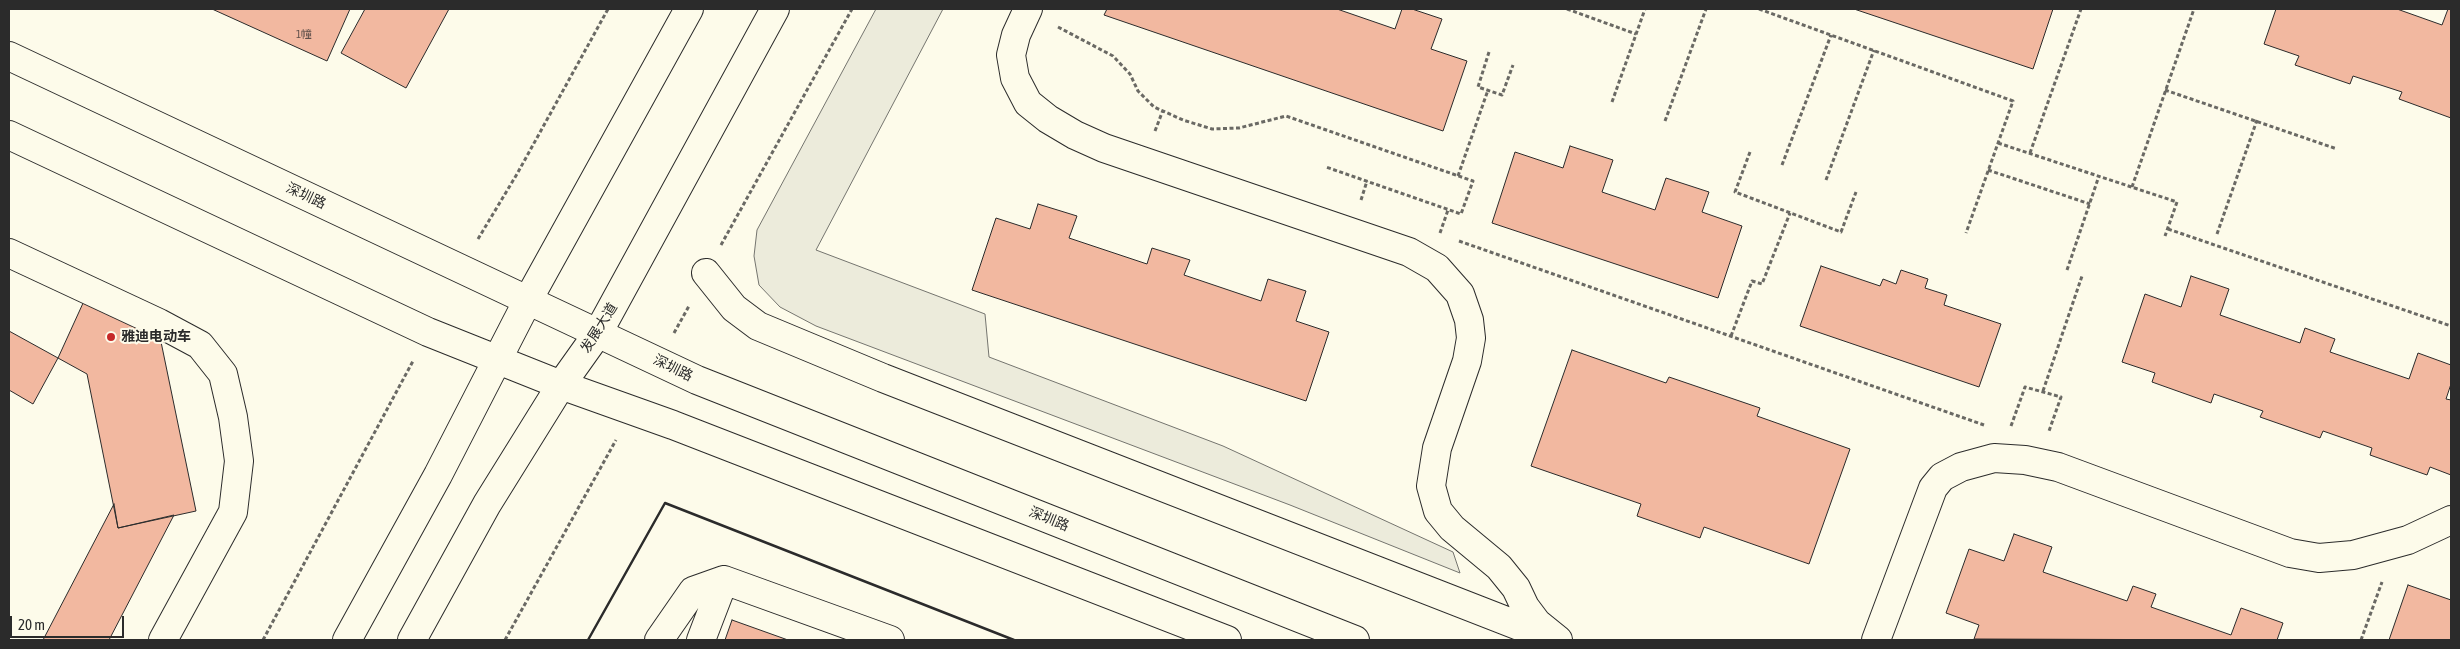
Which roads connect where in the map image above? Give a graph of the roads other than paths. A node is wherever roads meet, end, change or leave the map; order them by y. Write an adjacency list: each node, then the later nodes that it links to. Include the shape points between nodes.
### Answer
1 (689, 9): 8 (street)
2 (775, 9): 9 (street, 发展大道)
3 (1028, 10): 22 (street, via 1011,55 1015,78 1028,103 1048,119 1104,148 1409,252 1437,268 1460,294 1471,338 1467,361 1437,448 1432,486 1438,511 1452,528 1499,567 1516,588 1525,607)
4 (9, 56): 8 (street, 深圳路)
5 (9, 135): 10 (street, via 428,332)
6 (9, 253): 14 (street, via 200,345 222,374 233,417 239,461 233,512)
7 (706, 273): 22 (street, via 734,308 758,326 883,378)
8 (528, 300): 9 (street, 深圳路); 10 (street)
9 (598, 333): 11 (street, 发展大道); 21 (street, 深圳路, via 697,380)
10 (499, 359): 11 (street); 15 (street)
11 (561, 385): 16 (street, 发展大道, via 487,504); 20 (street)
12 (2451, 520): 23 (street, via 2408,540 2353,555 2319,558 2290,554 2058,467 1994,458 1961,467 1942,477 1933,488)
13 (724, 580): 17 (street, via 694,591); 18 (street); 19 (street)
14 (163, 640)
15 (347, 640)
16 (412, 640)
17 (659, 640)
18 (701, 640)
19 (890, 640)
20 (1227, 640)
21 (1355, 640)
22 (1557, 640)
23 (1876, 640)

